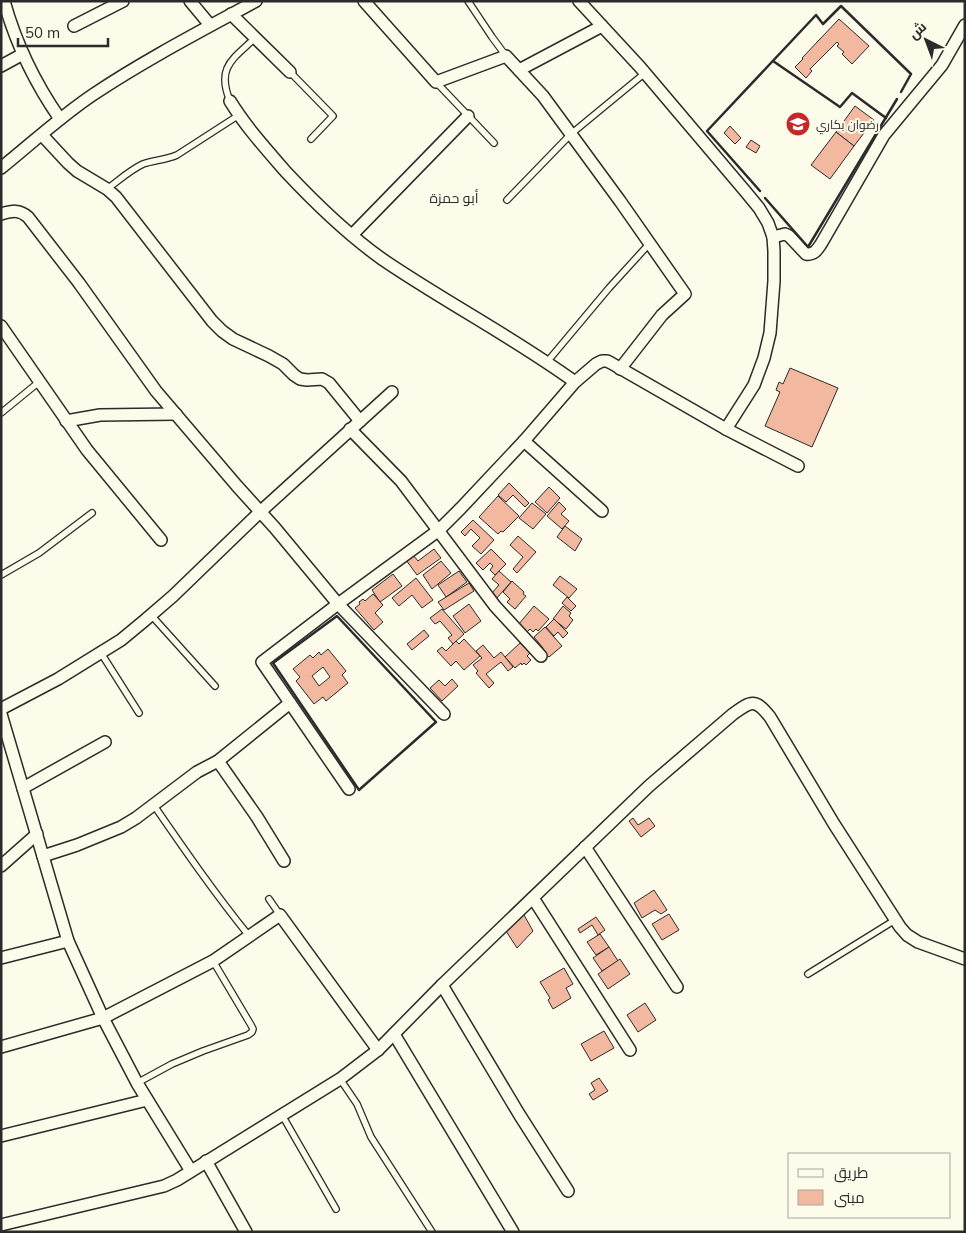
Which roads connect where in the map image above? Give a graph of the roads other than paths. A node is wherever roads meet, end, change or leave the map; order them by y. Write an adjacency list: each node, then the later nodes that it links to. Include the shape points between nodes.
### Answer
1 (4, 1): 14 (street)
2 (123, 1): 11 (street)
3 (190, 1): 9 (street)
4 (256, 1): 8 (street)
5 (364, 1): 20 (street)
6 (468, 1): 15 (lane)
7 (578, 1): 12 (street)
8 (231, 14): 9 (street); 13 (street)
9 (210, 25): 24 (street, via 118,79)
10 (965, 25): 34 (street, via 942,65 884,135 814,253 806,254 786,234)
11 (74, 26)
12 (602, 26): 17 (street); 19 (street)
13 (255, 38): 18 (street); 21 (lane, via 225,73 225,89)
14 (23, 54): 16 (street); 24 (street)
15 (506, 56): 17 (street); 20 (street)
16 (1, 66)
17 (519, 70): 25 (street)
18 (290, 72): 27 (lane, via 333,116)
19 (645, 73): 25 (lane); 34 (street, via 759,208)
20 (436, 82): 23 (lane)
21 (230, 101): 22 (street)
22 (239, 115): 30 (lane, via 177,155 140,165); 33 (street, via 310,198)
23 (468, 116): 28 (lane); 33 (street)
24 (60, 118): 26 (street)
25 (571, 134): 31 (lane); 35 (street)
26 (42, 135): 29 (street); 30 (street, via 72,167)
27 (311, 139)
28 (494, 143)
29 (1, 168)
30 (107, 189): 44 (street, via 222,332 283,364 300,379 322,379 329,383)
31 (507, 200)
32 (1, 214): 43 (street, via 15,211 28,217)
33 (352, 236): 37 (street, via 423,285)
34 (773, 237): 47 (street, via 774,281 770,333 764,358 754,385)
35 (650, 243): 37 (lane); 38 (street, via 685,294 662,315)
36 (1, 326): 39 (street)
37 (547, 362): 40 (street)
38 (620, 369): 40 (street, via 602,361); 47 (street)
39 (39, 382): 42 (lane); 45 (street)
40 (575, 382): 48 (street)
41 (392, 392): 44 (street)
42 (1, 412)
43 (176, 414): 45 (street, via 100,416); 51 (street)
44 (360, 420): 46 (street)
45 (66, 421): 54 (street)
46 (350, 429): 51 (street); 53 (street, via 401,481)
47 (726, 429): 49 (street)
48 (524, 441): 50 (street); 53 (street)
49 (798, 466)
50 (602, 511)
51 (260, 512): 56 (street); 57 (street)
52 (92, 513): 55 (lane, via 39,553)
53 (438, 530): 56 (street); 59 (street, via 495,606)
54 (161, 540)
55 (1, 575)
56 (338, 604): 61 (street, via 262,662); 65 (street)
57 (151, 616): 58 (street); 60 (lane)
58 (101, 653): 62 (street); 63 (lane)
59 (541, 656)
60 (215, 686)
61 (290, 703): 67 (street); 69 (street)
62 (1, 709)
63 (139, 713)
64 (1, 714): 68 (street)
65 (444, 714)
66 (104, 742): 68 (street)
67 (218, 761): 70 (street); 74 (street)
68 (24, 788): 71 (street)
69 (349, 789)
70 (153, 804): 73 (street, via 121,827); 80 (lane, via 196,868)
71 (37, 834): 73 (street); 75 (street)
72 (585, 847): 76 (street); 79 (street, via 732,714 753,703 762,706 770,717); 87 (street)
73 (43, 856): 81 (street)
74 (284, 861)
75 (1, 866)
76 (533, 898): 86 (street); 92 (street)
77 (268, 899): 78 (lane)
78 (280, 915): 80 (street); 91 (street)
79 (895, 920): 83 (street, via 918,942); 85 (lane)
80 (250, 937): 84 (street)
81 (68, 941): 82 (street); 88 (street)
82 (1, 958)
83 (965, 959)
84 (213, 961): 88 (street); 94 (lane, via 252,1032 180,1061)
85 (808, 974)
86 (442, 985): 89 (street); 100 (street)
87 (677, 987)
88 (103, 1018): 90 (street); 94 (street)
89 (394, 1034): 91 (street); 105 (street)
90 (1, 1047)
91 (378, 1050): 93 (street)
92 (630, 1050)
93 (340, 1079): 96 (street); 104 (lane, via 357,1104 371,1137)
94 (137, 1083): 95 (street)
95 (147, 1100): 97 (street); 99 (street)
96 (282, 1115): 98 (street); 101 (lane)
97 (1, 1136)
98 (206, 1161): 99 (street); 103 (street)
99 (191, 1171): 102 (street, via 164,1186)
100 (568, 1191)
101 (336, 1209)
102 (1, 1225)
103 (246, 1232)
104 (432, 1232)
105 (513, 1232)

